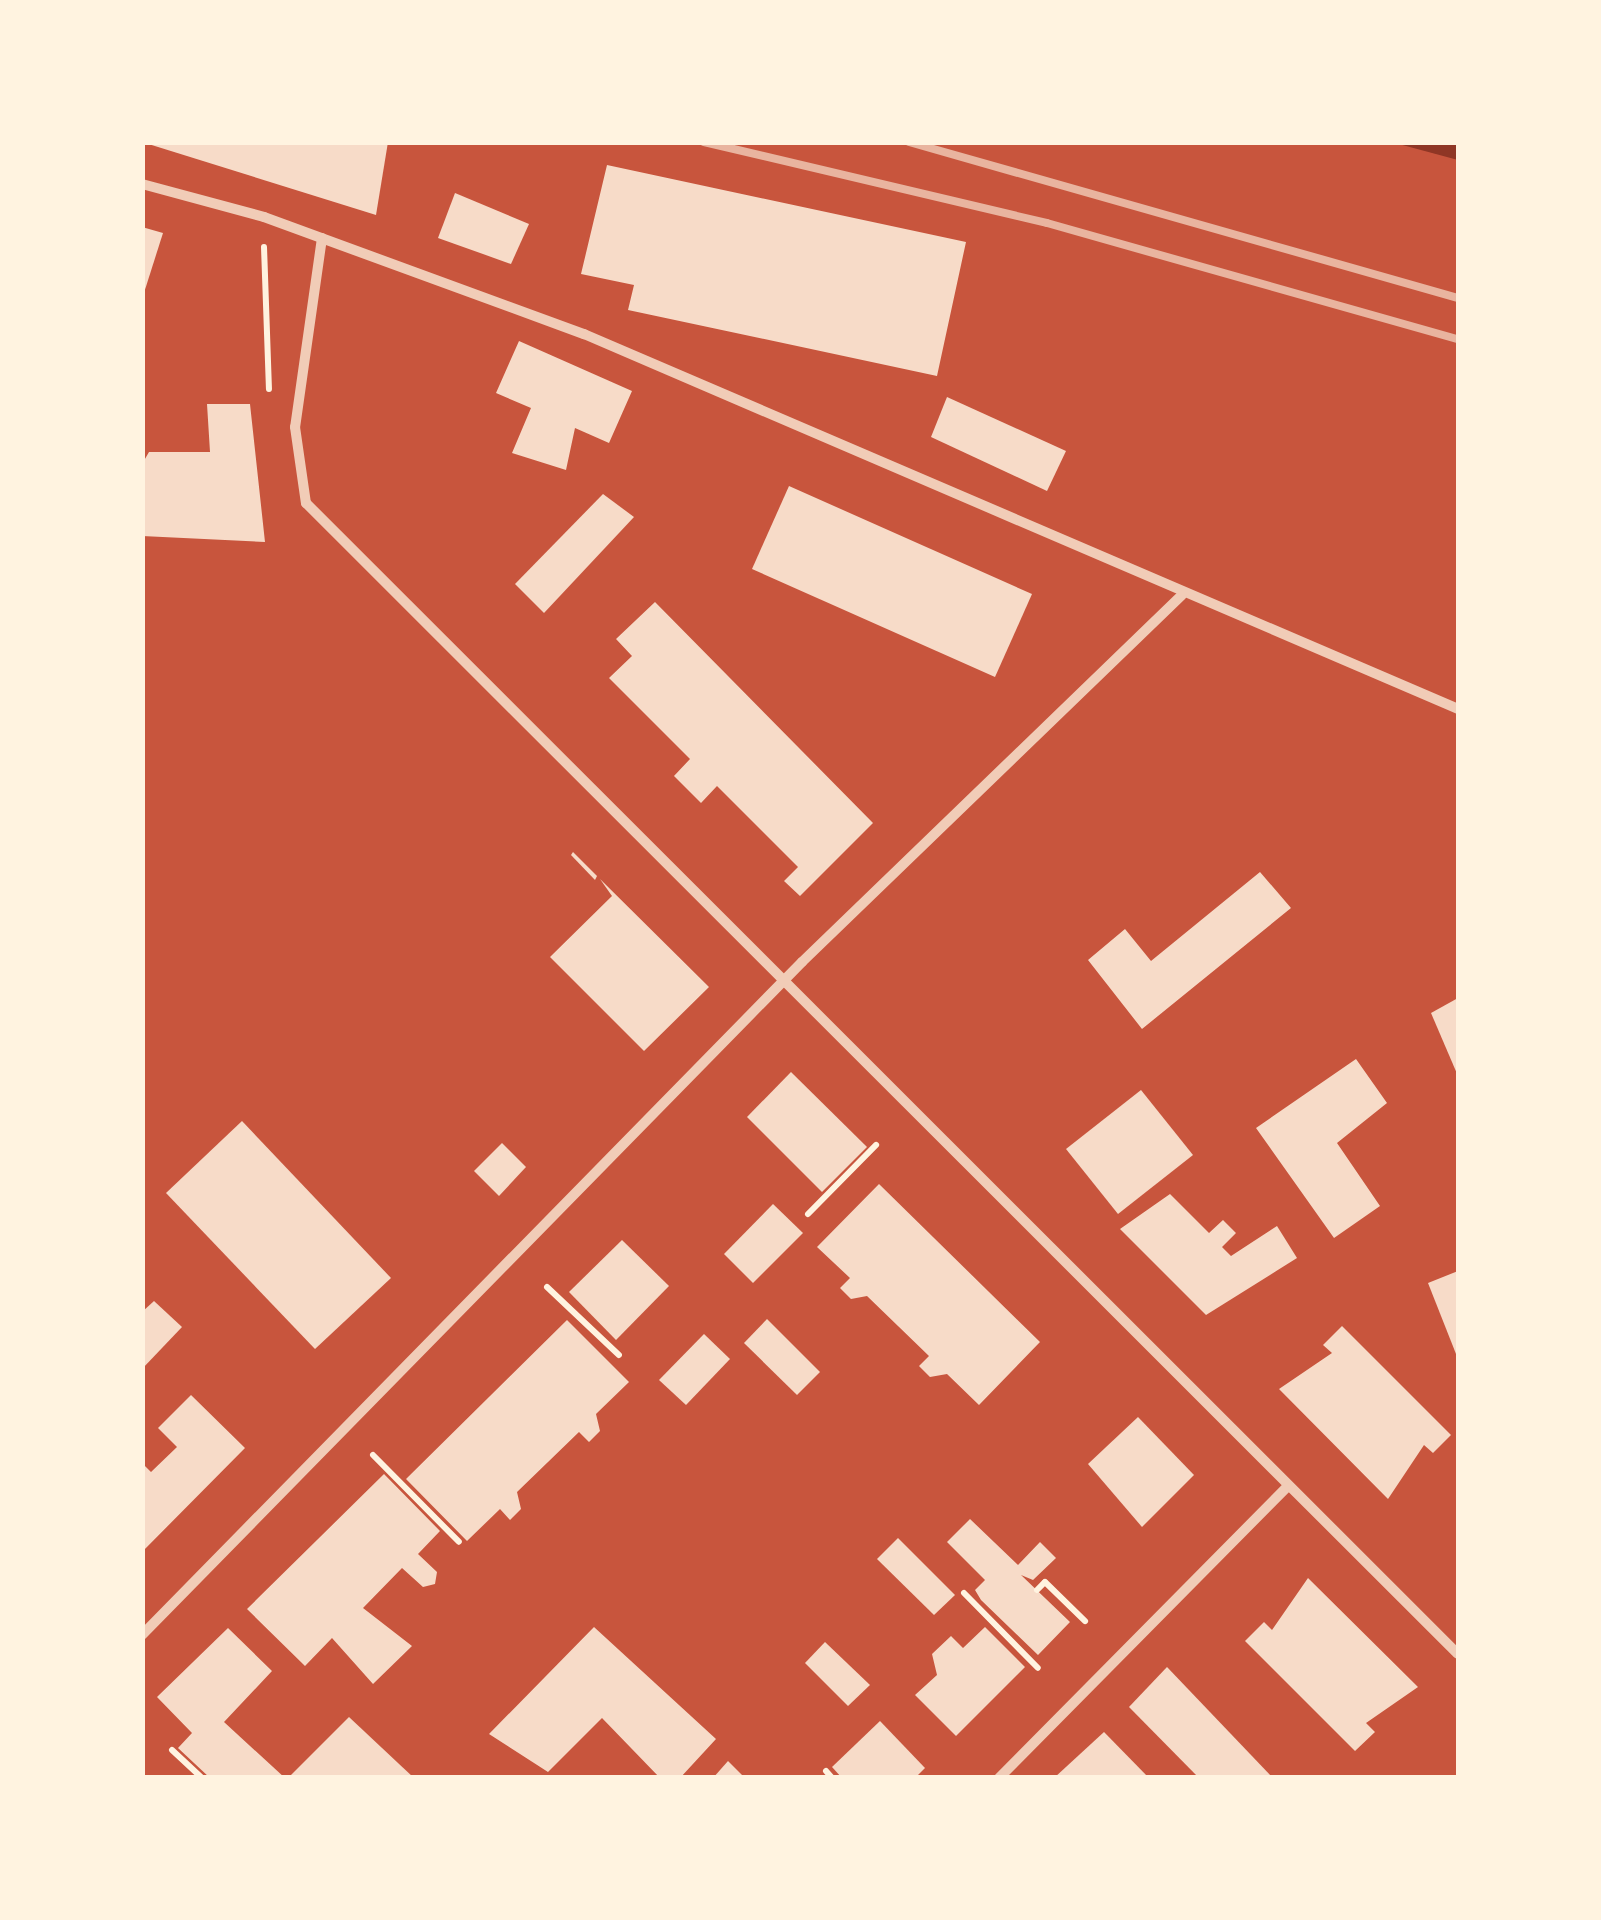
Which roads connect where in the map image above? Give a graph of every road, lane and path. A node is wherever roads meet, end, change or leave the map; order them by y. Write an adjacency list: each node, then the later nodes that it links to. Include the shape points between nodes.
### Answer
1 (142, 184): 2 (street)
2 (322, 238): 3 (street, via 584,334); 5 (street, via 295,426 306,503)
3 (1182, 594): 4 (street); 5 (street)
4 (1458, 709)
5 (787, 977): 11 (street); 16 (street)
6 (876, 1145): 7 (path)
7 (808, 1214)
8 (547, 1286): 9 (path)
9 (619, 1355)
10 (373, 1455): 12 (path)
11 (1288, 1486): 17 (street); 21 (street)
12 (459, 1542)
13 (1037, 1590): 15 (path, via 1045,1582)
14 (964, 1593): 18 (path)
15 (1085, 1621)
16 (142, 1635)
17 (1458, 1654)
18 (1038, 1668)
19 (172, 1750): 20 (path)
20 (202, 1778)
21 (999, 1778)

